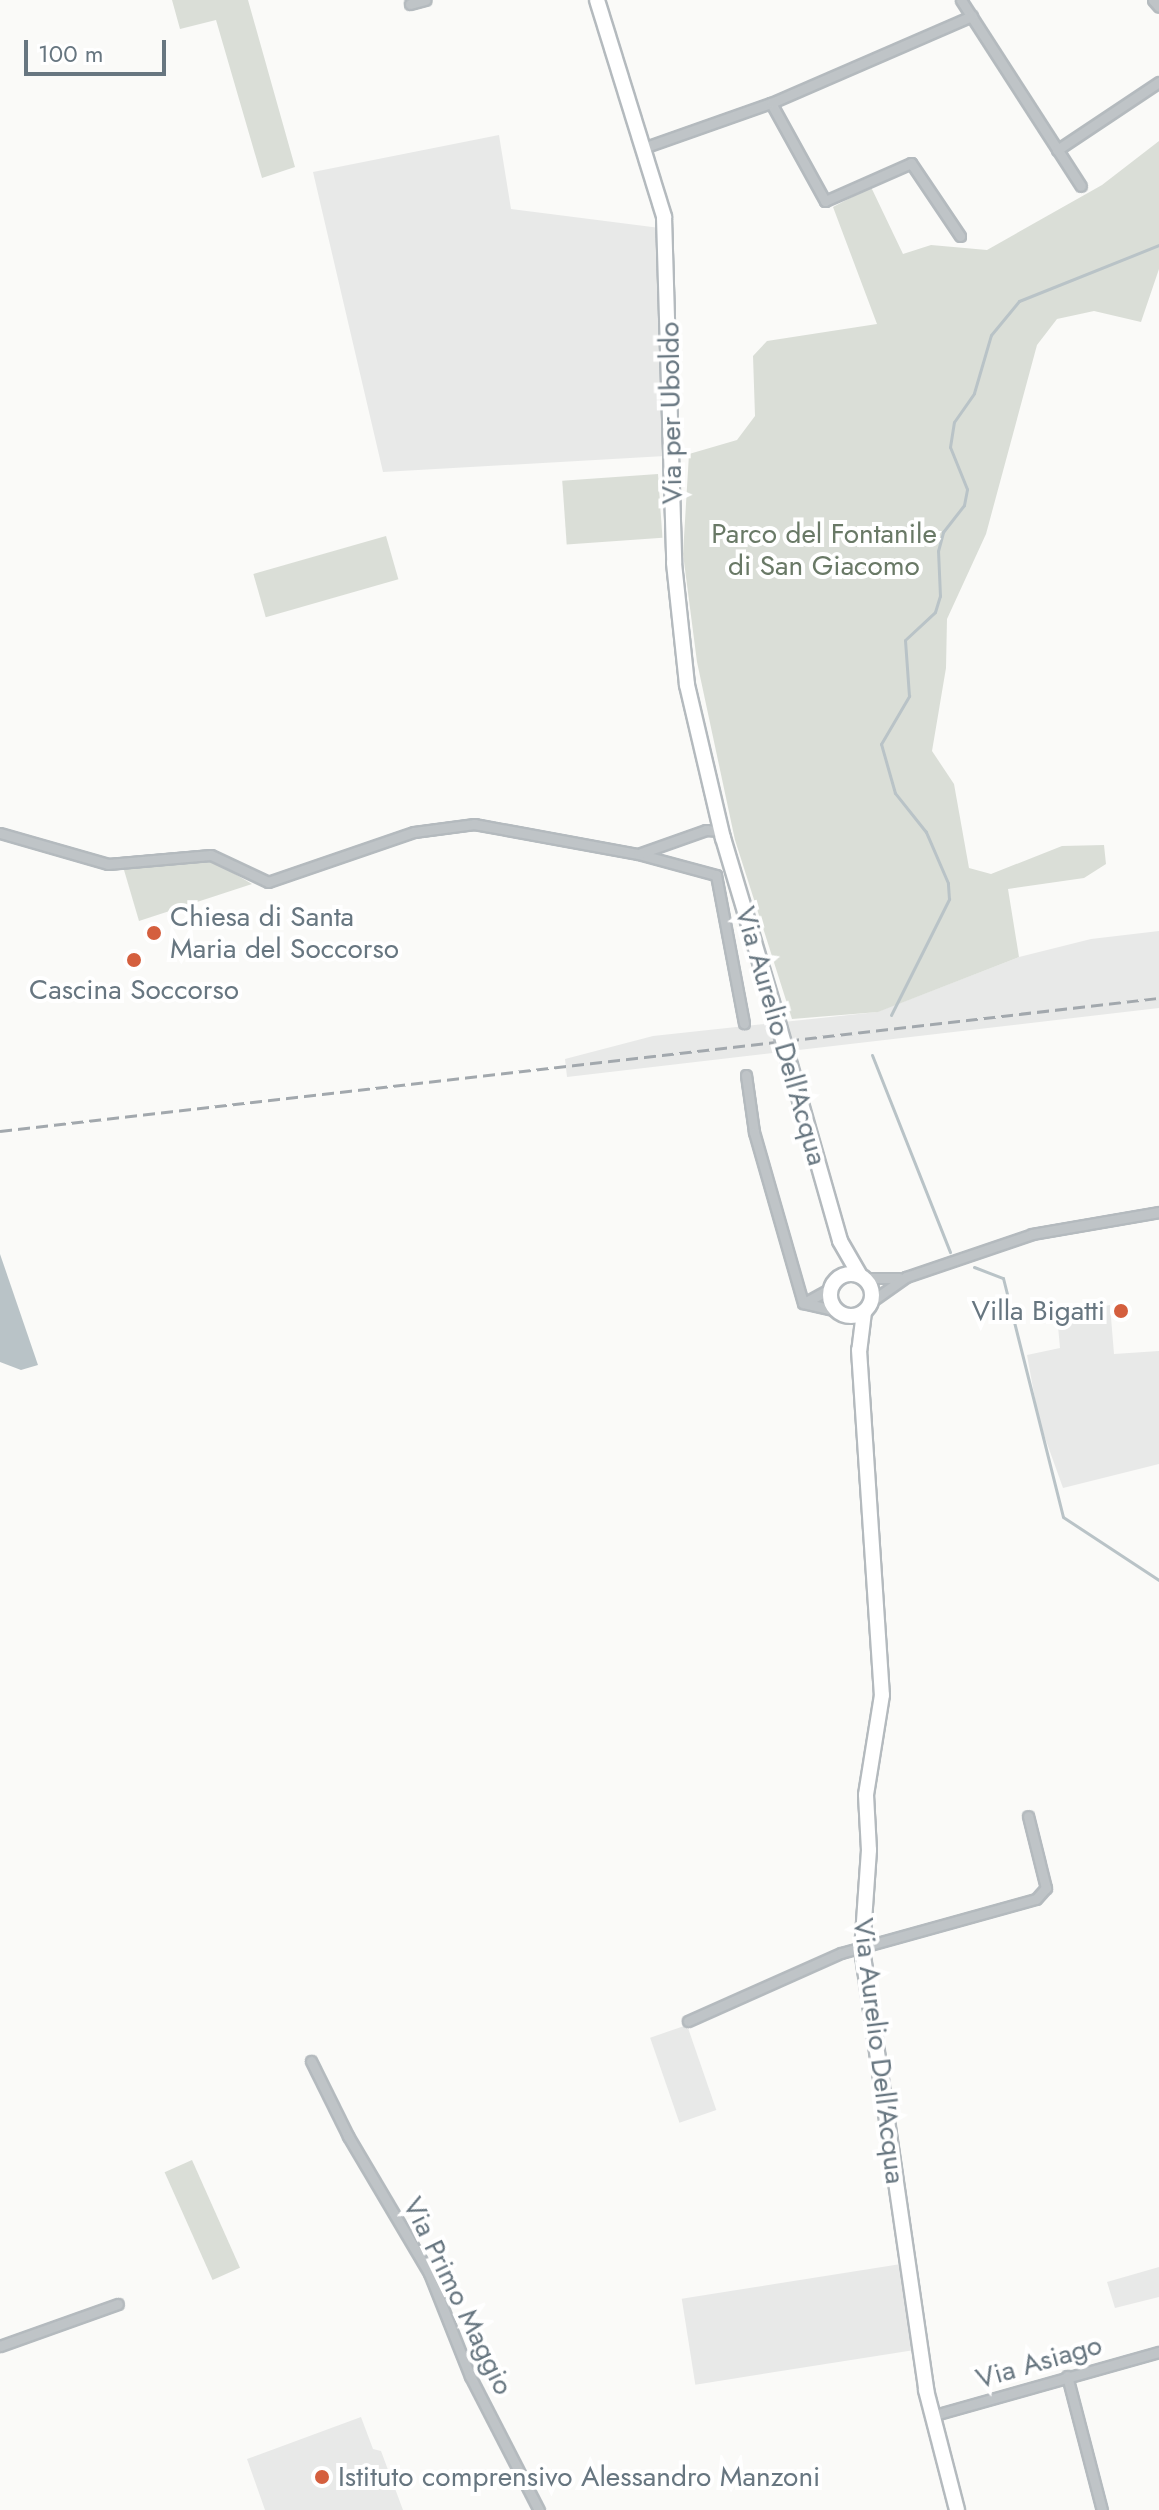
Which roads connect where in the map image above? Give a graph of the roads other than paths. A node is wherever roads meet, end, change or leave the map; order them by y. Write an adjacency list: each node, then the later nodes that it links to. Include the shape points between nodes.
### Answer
1 (425, 0): 5 (street)
2 (597, 0): 10 (street, Via per Uboldo)
3 (961, 0): 7 (street)
4 (1153, 0): 6 (street)
5 (410, 4)
6 (1159, 7)
7 (972, 16): 9 (street); 11 (street)
8 (1159, 82): 11 (street)
9 (771, 103): 10 (street); 13 (street, via 825,201 911,163)
10 (643, 148): 14 (street, Via per Uboldo, via 664,217 669,270 679,622 696,733)
11 (1057, 150): 12 (street)
12 (1081, 186)
13 (960, 236)
14 (722, 831): 16 (street, via 706,830); 20 (street, Via Aurelio Dell'Acqua, bridge)
15 (0, 833): 16 (street, via 108,864 211,855 268,882 414,832 474,824)
16 (638, 854): 17 (street, via 716,875)
17 (744, 1023)
18 (746, 1075): 24 (street, via 754,1132)
19 (1159, 1212): 22 (street, via 1050,1229)
20 (840, 1241): 21 (street, Via Aurelio Dell'Acqua); 23 (street, Via Aurelio Dell'Acqua)
21 (862, 1276): 22 (street); 23 (street, via 848,1274); 25 (street, Via Aurelio Dell'Acqua)
22 (906, 1277): 25 (street)
23 (832, 1285): 24 (street); 26 (street, Via Aurelio Dell'Acqua)
24 (803, 1303): 26 (street)
25 (868, 1306): 26 (street); 27 (street, Via Aurelio Dell'Acqua)
26 (841, 1313): 27 (street, Via Aurelio Dell'Acqua)
27 (859, 1350): 29 (street, Via Aurelio Dell'Acqua, via 882,1667 880,1730 866,1795 869,1850)
28 (1028, 1816): 29 (street, via 1045,1883 1042,1895)
29 (862, 1949): 30 (street, via 818,1962); 36 (street, Via Aurelio Dell'Acqua)
30 (688, 2021)
31 (311, 2061): 37 (street, Via Primo Maggio, via 348,2136 429,2273 470,2376)
32 (118, 2304): 33 (street)
33 (0, 2346)
34 (1159, 2352): 35 (street, Via Asiago)
35 (1067, 2376): 36 (street, Via Asiago); 39 (street)
36 (931, 2416): 38 (street, Via Aurelio Dell'Acqua)
37 (539, 2510)
38 (957, 2510)
39 (1102, 2510)

